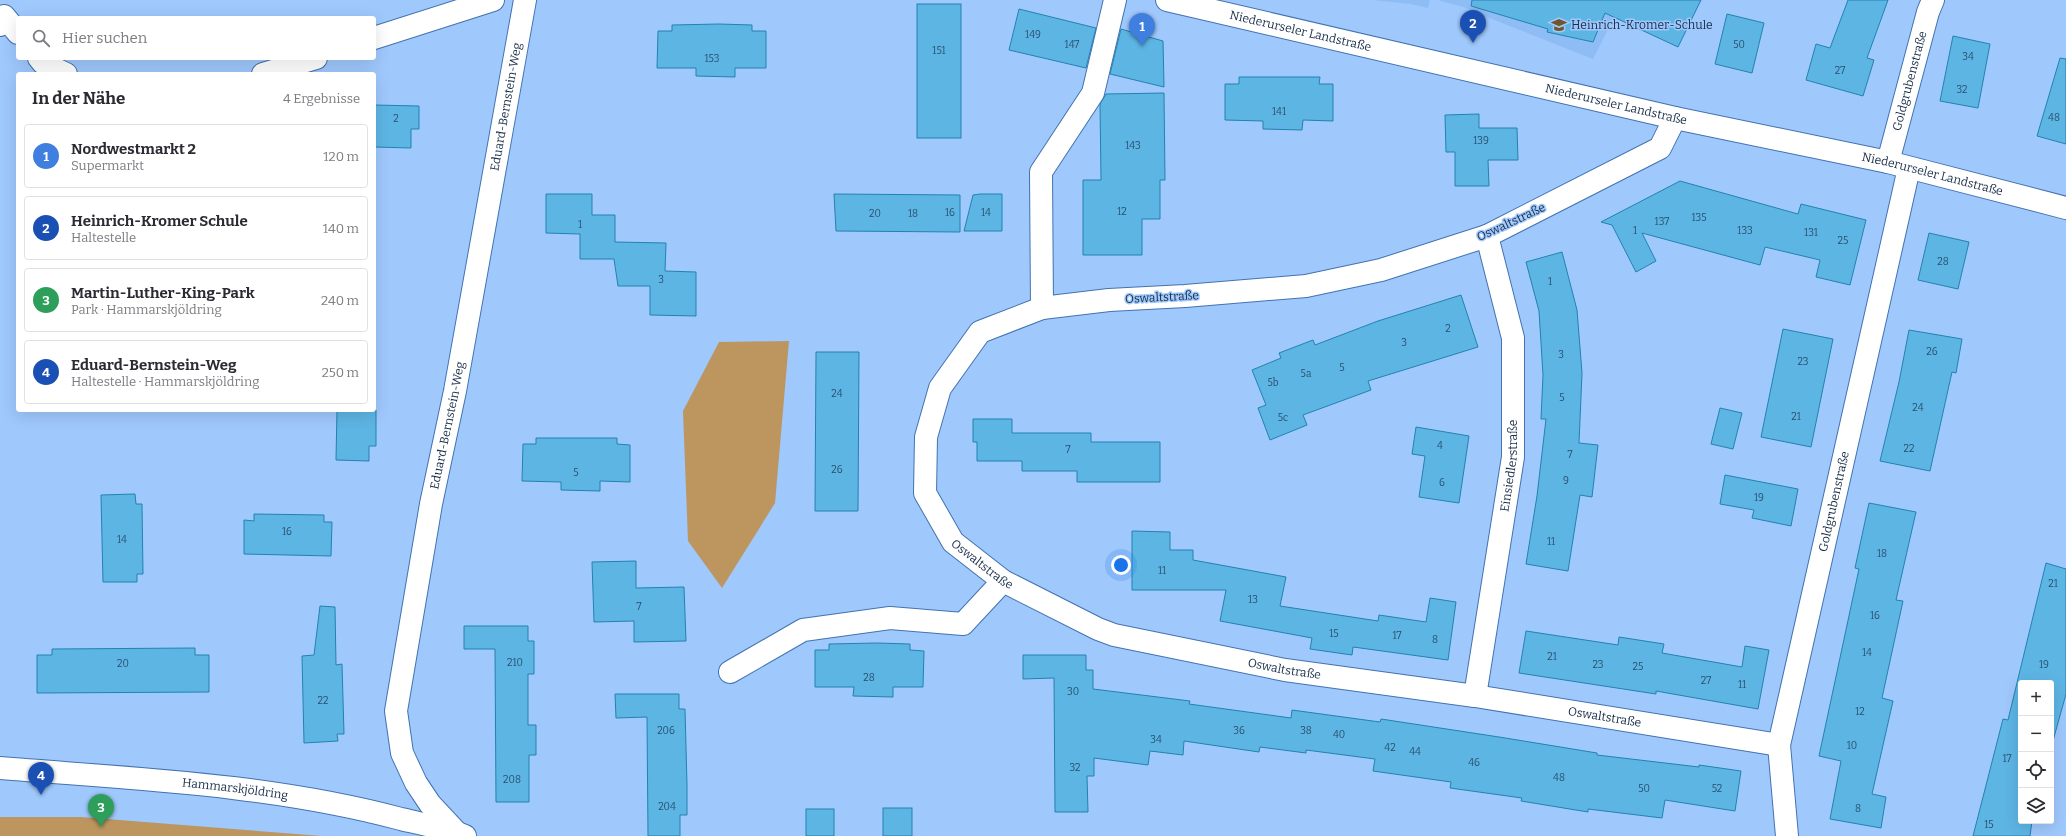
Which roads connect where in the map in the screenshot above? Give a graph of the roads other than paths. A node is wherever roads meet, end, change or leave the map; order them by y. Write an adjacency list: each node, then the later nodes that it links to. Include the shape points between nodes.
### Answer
1 (493, 0): 8 (street)
2 (525, 0): 24 (street, Eduard-Bernstein-Weg, via 456,383 431,504 396,711 402,753 416,783 430,804)
3 (1114, 0): 18 (street, via 1093,93 1041,172)
4 (1167, 0): 13 (street, Niederurseler Landstraße)
5 (1933, 0): 14 (street, Goldgrubenstraße)
6 (1, 17): 7 (street)
7 (16, 31)
8 (376, 37)
9 (41, 60): 11 (street)
10 (309, 60): 12 (street)
11 (62, 72)
12 (270, 72)
13 (1675, 118): 14 (street, Niederurseler Landstraße); 17 (street, Oswaltstraße, via 1660,148)
14 (1888, 162): 15 (street, Niederurseler Landstraße)
15 (1909, 168): 16 (street, Niederurseler Landstraße); 22 (street, Goldgrubenstraße)
16 (2066, 208)
17 (1487, 236): 18 (street, Oswaltstraße, via 1381,270 1306,286 1109,300); 21 (street, Einsiedlerstraße, via 1513,338 1513,457)
18 (1042, 308): 19 (street, Oswaltstraße, via 980,332 940,388 926,437 925,493 952,542)
19 (1003, 581): 20 (street, via 963,624 890,618 803,630); 21 (street, Oswaltstraße, via 1114,635 1285,670)
20 (730, 672)
21 (1475, 696): 22 (street, Oswaltstraße)
22 (1779, 745): 25 (street, Goldgrubenstraße)
23 (0, 768): 24 (street, Hammarskjöldring, via 166,780 273,792 368,810)
24 (462, 835)
25 (1787, 836)

